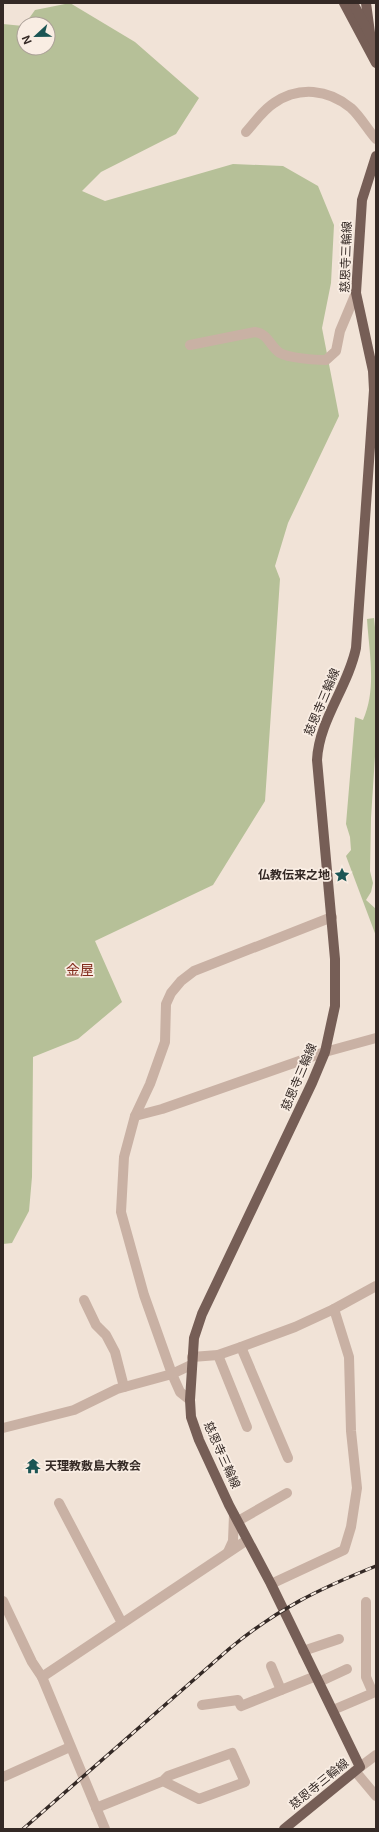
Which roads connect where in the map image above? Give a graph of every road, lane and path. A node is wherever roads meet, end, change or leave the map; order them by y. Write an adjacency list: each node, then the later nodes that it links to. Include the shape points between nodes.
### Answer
1 (342, 3): 4 (street, via 351,22); 5 (main road, bridge)
2 (353, 3): 4 (main road, bridge)
3 (366, 3): 4 (main road)
4 (375, 49)
5 (376, 63)
6 (246, 132): 7 (street, via 273,103 295,93 316,90 351,108)
7 (376, 139)
8 (376, 156): 9 (main road, 慈恩寺三輪線, via 362,200)
9 (356, 293): 10 (street, via 340,331 336,351 326,360 285,355 275,349 265,336 255,332); 11 (main road, 慈恩寺三輪線, via 373,371 374,390 361,613 356,648 353,663 318,745 317,760)
10 (190, 345)
11 (332, 917): 13 (main road, 慈恩寺三輪線, via 335,1006); 14 (street, via 194,971 180,981 166,1004 165,1042)
12 (376, 1038): 13 (street)
13 (325, 1052): 14 (street); 20 (main road, 慈恩寺三輪線, via 258,1200 202,1314 194,1338)
14 (135, 1116): 21 (street, via 124,1157 121,1212 144,1295)
15 (376, 1286): 17 (street)
16 (84, 1300): 22 (street, via 115,1352)
17 (334, 1309): 18 (street); 32 (street, via 349,1357 351,1431 357,1488 351,1527 344,1550)
18 (241, 1347): 19 (street); 26 (street)
19 (218, 1355): 20 (street); 24 (street)
20 (192, 1361): 21 (street); 23 (main road, 慈恩寺三輪線)
21 (172, 1374): 22 (street); 23 (street, via 180,1392)
22 (124, 1387): 25 (street, via 74,1410)
23 (190, 1400): 29 (main road, 慈恩寺三輪線, via 191,1417 199,1440)
24 (247, 1427)
25 (3, 1428)
26 (288, 1458)
27 (287, 1493): 29 (street)
28 (59, 1503): 35 (street)
29 (236, 1518): 30 (main road, 慈恩寺三輪線); 31 (street, via 233,1541)
30 (248, 1540): 31 (street); 32 (main road, 慈恩寺三輪線)
31 (228, 1552): 35 (street)
32 (271, 1584): 37 (main road, 慈恩寺三輪線)
33 (3, 1601): 40 (street, via 32,1662)
34 (366, 1602): 44 (street, via 366,1677 373,1693)
35 (122, 1624): 40 (street)
36 (339, 1638): 37 (street)
37 (303, 1651): 41 (main road, 慈恩寺三輪線)
38 (270, 1666): 42 (street)
39 (347, 1669): 41 (street)
40 (42, 1677): 45 (street)
41 (317, 1679): 42 (street); 44 (main road, 慈恩寺三輪線)
42 (281, 1690): 43 (street, via 241,1706 238,1700)
43 (202, 1705)
44 (333, 1710): 47 (main road, 慈恩寺三輪線)
45 (70, 1747): 48 (street); 51 (street)
46 (376, 1755): 47 (street)
47 (357, 1769): 50 (street); 53 (main road, 慈恩寺三輪線)
48 (3, 1777)
49 (163, 1781): 49 (street, via 200,1799 245,1782 232,1753 168,1776); 51 (street)
50 (376, 1796)
51 (96, 1808): 52 (street)
52 (105, 1829)
53 (284, 1829)

